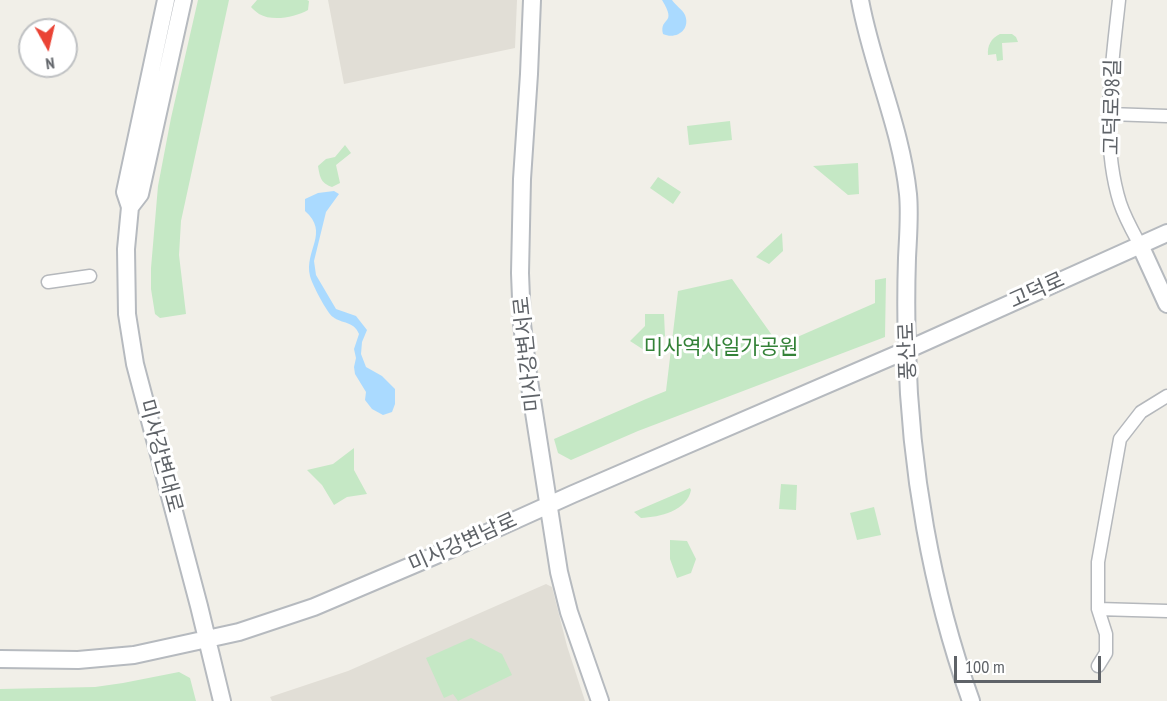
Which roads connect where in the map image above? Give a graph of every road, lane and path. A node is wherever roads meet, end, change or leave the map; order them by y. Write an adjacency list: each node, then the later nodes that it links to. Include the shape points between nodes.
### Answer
1 (166, 0): 8 (main road, 미사강변대로, via 125,192)
2 (183, 0): 8 (main road, 미사강변대로, via 140,194)
3 (532, 0): 16 (main road, 미사강변서로, via 520,300)
4 (860, 0): 14 (main road, 풍산로, via 898,136 907,186)
5 (1119, 0): 6 (street, 고덕로98길)
6 (1109, 114): 7 (street); 10 (street, 고덕로98길, via 1116,188)
7 (1167, 116)
8 (130, 207): 19 (main road, 미사강변대로, via 126,293 135,364)
9 (1167, 233): 10 (main road, 고덕로)
10 (1140, 245): 13 (main road); 14 (main road, 고덕로)
11 (90, 276): 12 (street)
12 (48, 282)
13 (1167, 303)
14 (907, 350): 16 (main road, 미사강변남로); 24 (main road, 풍산로, via 913,447 927,539 952,644)
15 (1167, 396): 17 (street, via 1141,412 1120,439 1098,562)
16 (549, 505): 19 (main road, 미사강변남로, via 314,607); 23 (main road, 미사강변서로, via 568,612)
17 (1098, 609): 18 (street); 21 (street, via 1106,634 1106,653)
18 (1167, 611)
19 (207, 639): 20 (main road, 미사강변남로, via 113,658); 22 (main road, 미사강변대로)
20 (0, 659)
21 (1098, 666)
22 (222, 701)
23 (600, 701)
24 (971, 701)

